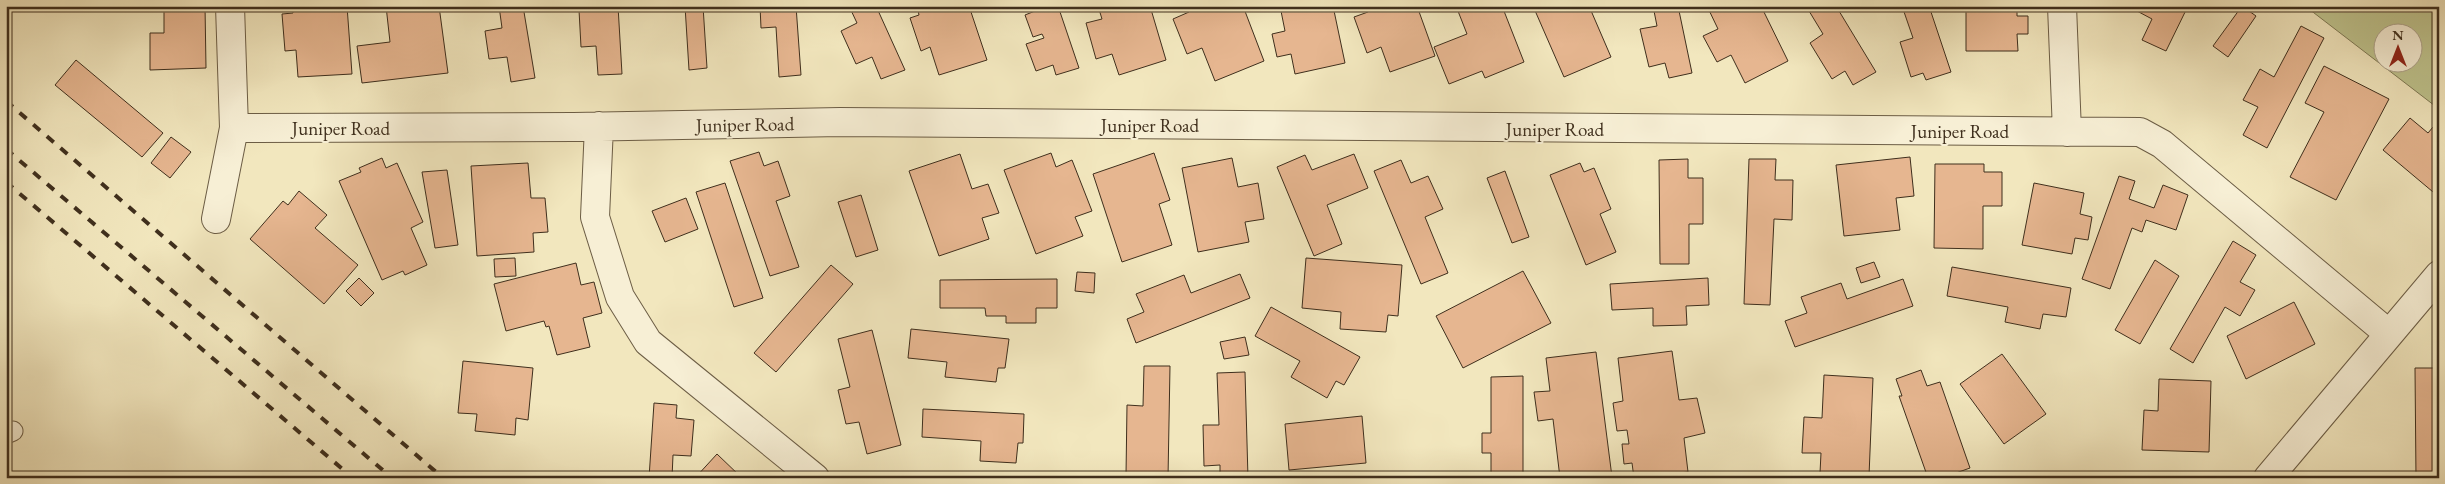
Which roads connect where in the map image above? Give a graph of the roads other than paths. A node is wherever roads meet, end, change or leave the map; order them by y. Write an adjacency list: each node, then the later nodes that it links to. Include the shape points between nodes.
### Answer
1 (230, 6): 4 (street)
2 (2062, 6): 5 (street)
3 (599, 126): 4 (street, Juniper Road); 5 (street, Juniper Road, via 840,122); 9 (street, via 595,217 620,297 648,342)
4 (234, 128): 6 (street)
5 (2067, 132): 8 (street, Juniper Road, via 2140,132 2162,144)
6 (216, 219)
7 (2439, 275): 8 (street)
8 (2389, 334): 10 (street)
9 (815, 478)
10 (2268, 478)

